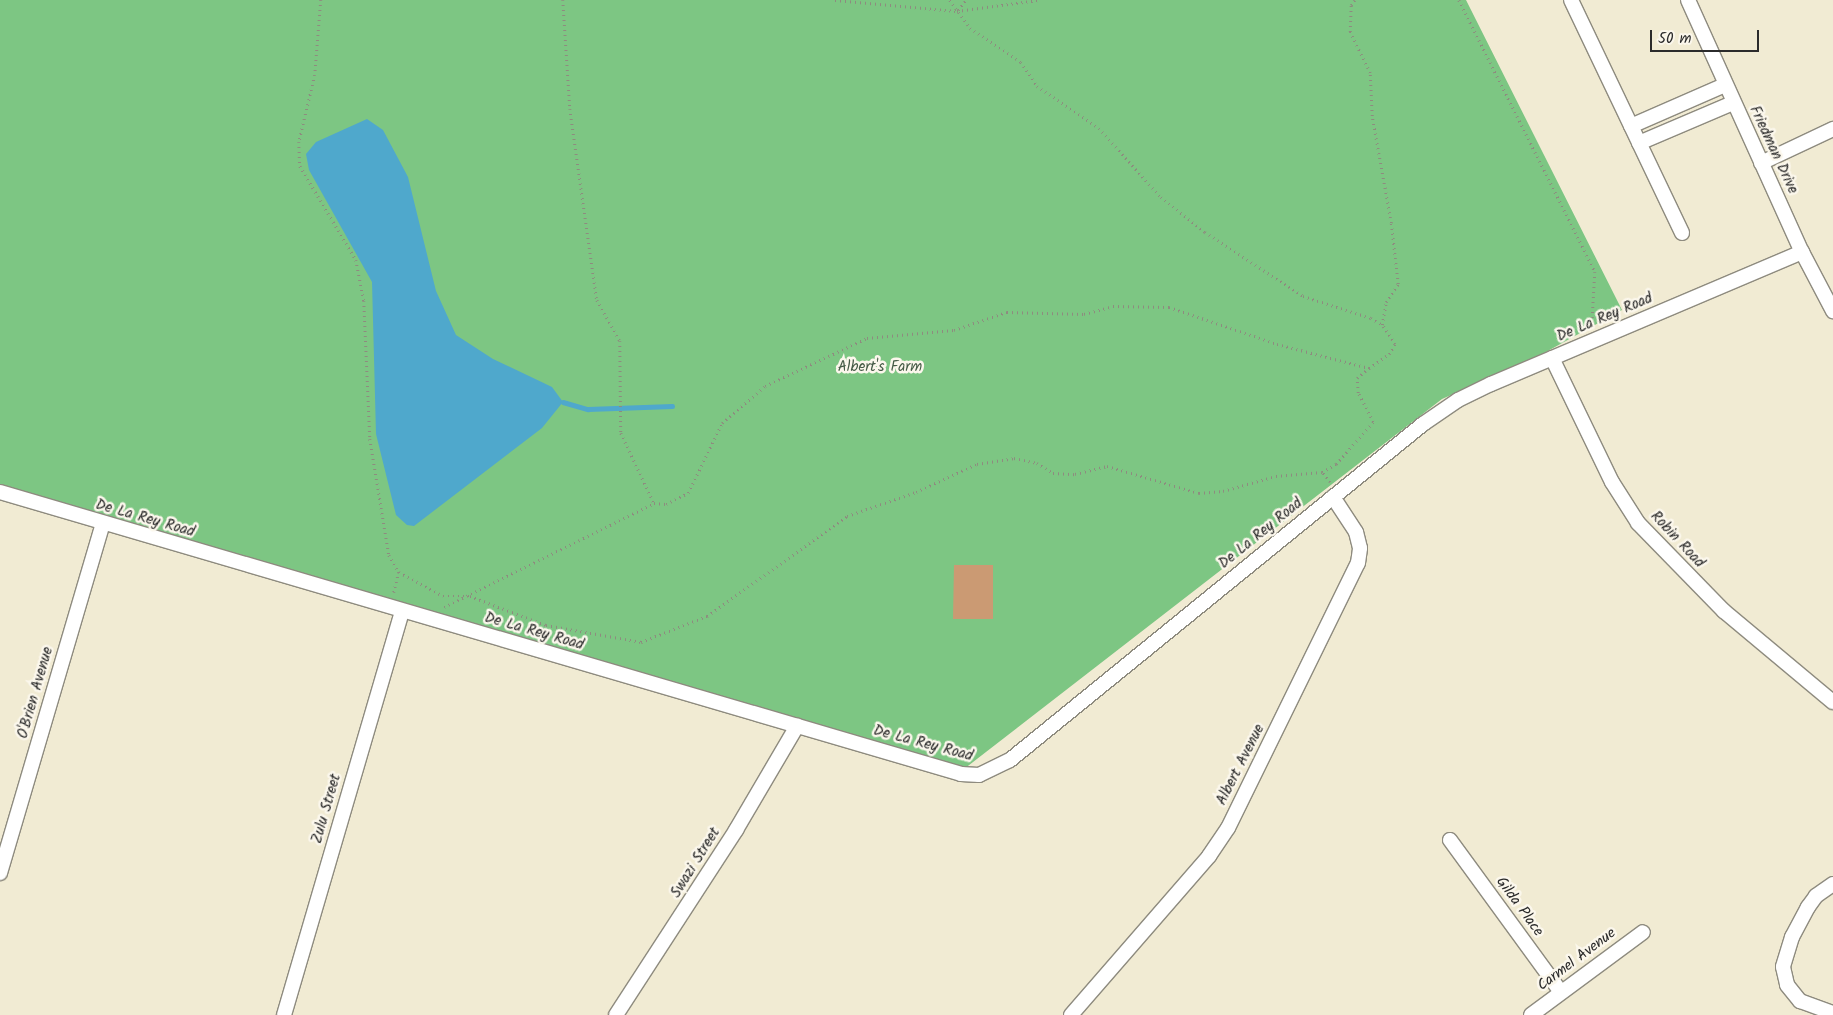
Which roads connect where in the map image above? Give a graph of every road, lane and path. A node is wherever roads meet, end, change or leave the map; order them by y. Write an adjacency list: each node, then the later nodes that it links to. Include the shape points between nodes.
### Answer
1 (321, 0): 32 (path, via 314,75 299,142 300,166 356,260 364,301 370,439 389,555)
2 (563, 0): 30 (path, via 570,109 598,300 620,341 622,433)
3 (835, 0): 11 (path)
4 (950, 0): 11 (path)
5 (966, 0): 11 (path)
6 (1038, 0): 11 (path)
7 (1355, 0): 23 (path, via 1351,5 1350,32 1370,73 1372,116 1398,284 1386,302)
8 (1459, 0): 24 (path, via 1595,272 1591,322)
9 (1571, 0): 15 (street)
10 (1688, 0): 12 (street, Friedman Drive)
11 (957, 11): 23 (path, via 970,28 1021,62 1037,86 1099,128 1161,197 1205,232 1303,296 1371,318)
12 (1725, 85): 13 (street, Friedman Drive); 14 (street)
13 (1733, 103): 17 (street); 19 (street, Friedman Drive)
14 (1660, 113): 15 (street); 17 (street)
15 (1631, 126): 18 (street)
16 (1833, 129): 19 (street)
17 (1668, 131): 18 (street)
18 (1639, 143): 20 (street)
19 (1761, 163): 21 (street, Friedman Drive)
20 (1682, 233)
21 (1802, 252): 22 (street, Friedman Drive); 24 (street, De La Rey Road)
22 (1833, 311)
23 (1382, 326): 26 (path, via 1395,344 1390,354)
24 (1598, 339): 25 (street, De La Rey Road)
25 (1552, 358): 29 (street, De La Rey Road, via 1458,400); 36 (street, Robin Road, via 1612,482 1638,523 1724,611)
26 (1369, 368): 27 (path, via 1356,378 1358,393 1372,422 1336,464); 30 (path, via 1278,344 1170,307 1112,306 1084,314 1008,312 954,330 867,338 765,386 722,423 688,493 666,504)
27 (1322, 472): 29 (path, via 1331,484); 33 (path, via 1276,476 1223,491 1199,493 1107,466 1075,474 1053,473 1037,463 1014,458 977,464 916,492 848,516 707,616 640,642 546,625)
28 (0, 492): 31 (street, De La Rey Road)
29 (1333, 497): 37 (street, De La Rey Road, via 1010,760 989,773 961,774); 46 (street, Albert Avenue, via 1356,532 1360,548 1358,563 1228,828 1209,856)
30 (654, 503): 33 (path)
31 (102, 523): 34 (street, De La Rey Road); 39 (street, O'Brien Avenue)
32 (399, 572): 33 (path, via 444,596); 34 (path, via 393,589)
33 (470, 596): 35 (path)
34 (402, 611): 35 (street, De La Rey Road); 44 (street, Zulu Street)
35 (421, 617): 37 (street, De La Rey Road)
36 (1833, 702)
37 (797, 726): 45 (street, Swazi Street, via 736,830)
38 (1450, 840): 42 (street, Gilda Place)
39 (0, 872)
40 (1833, 884): 43 (street, via 1816,896 1808,907 1792,937 1783,967 1787,985 1800,1001)
41 (1643, 932): 42 (street, Carmel Avenue)
42 (1561, 992): 47 (street, Carmel Avenue)
43 (1833, 1013)
44 (284, 1015)
45 (616, 1015)
46 (1071, 1015)
47 (1531, 1015)

